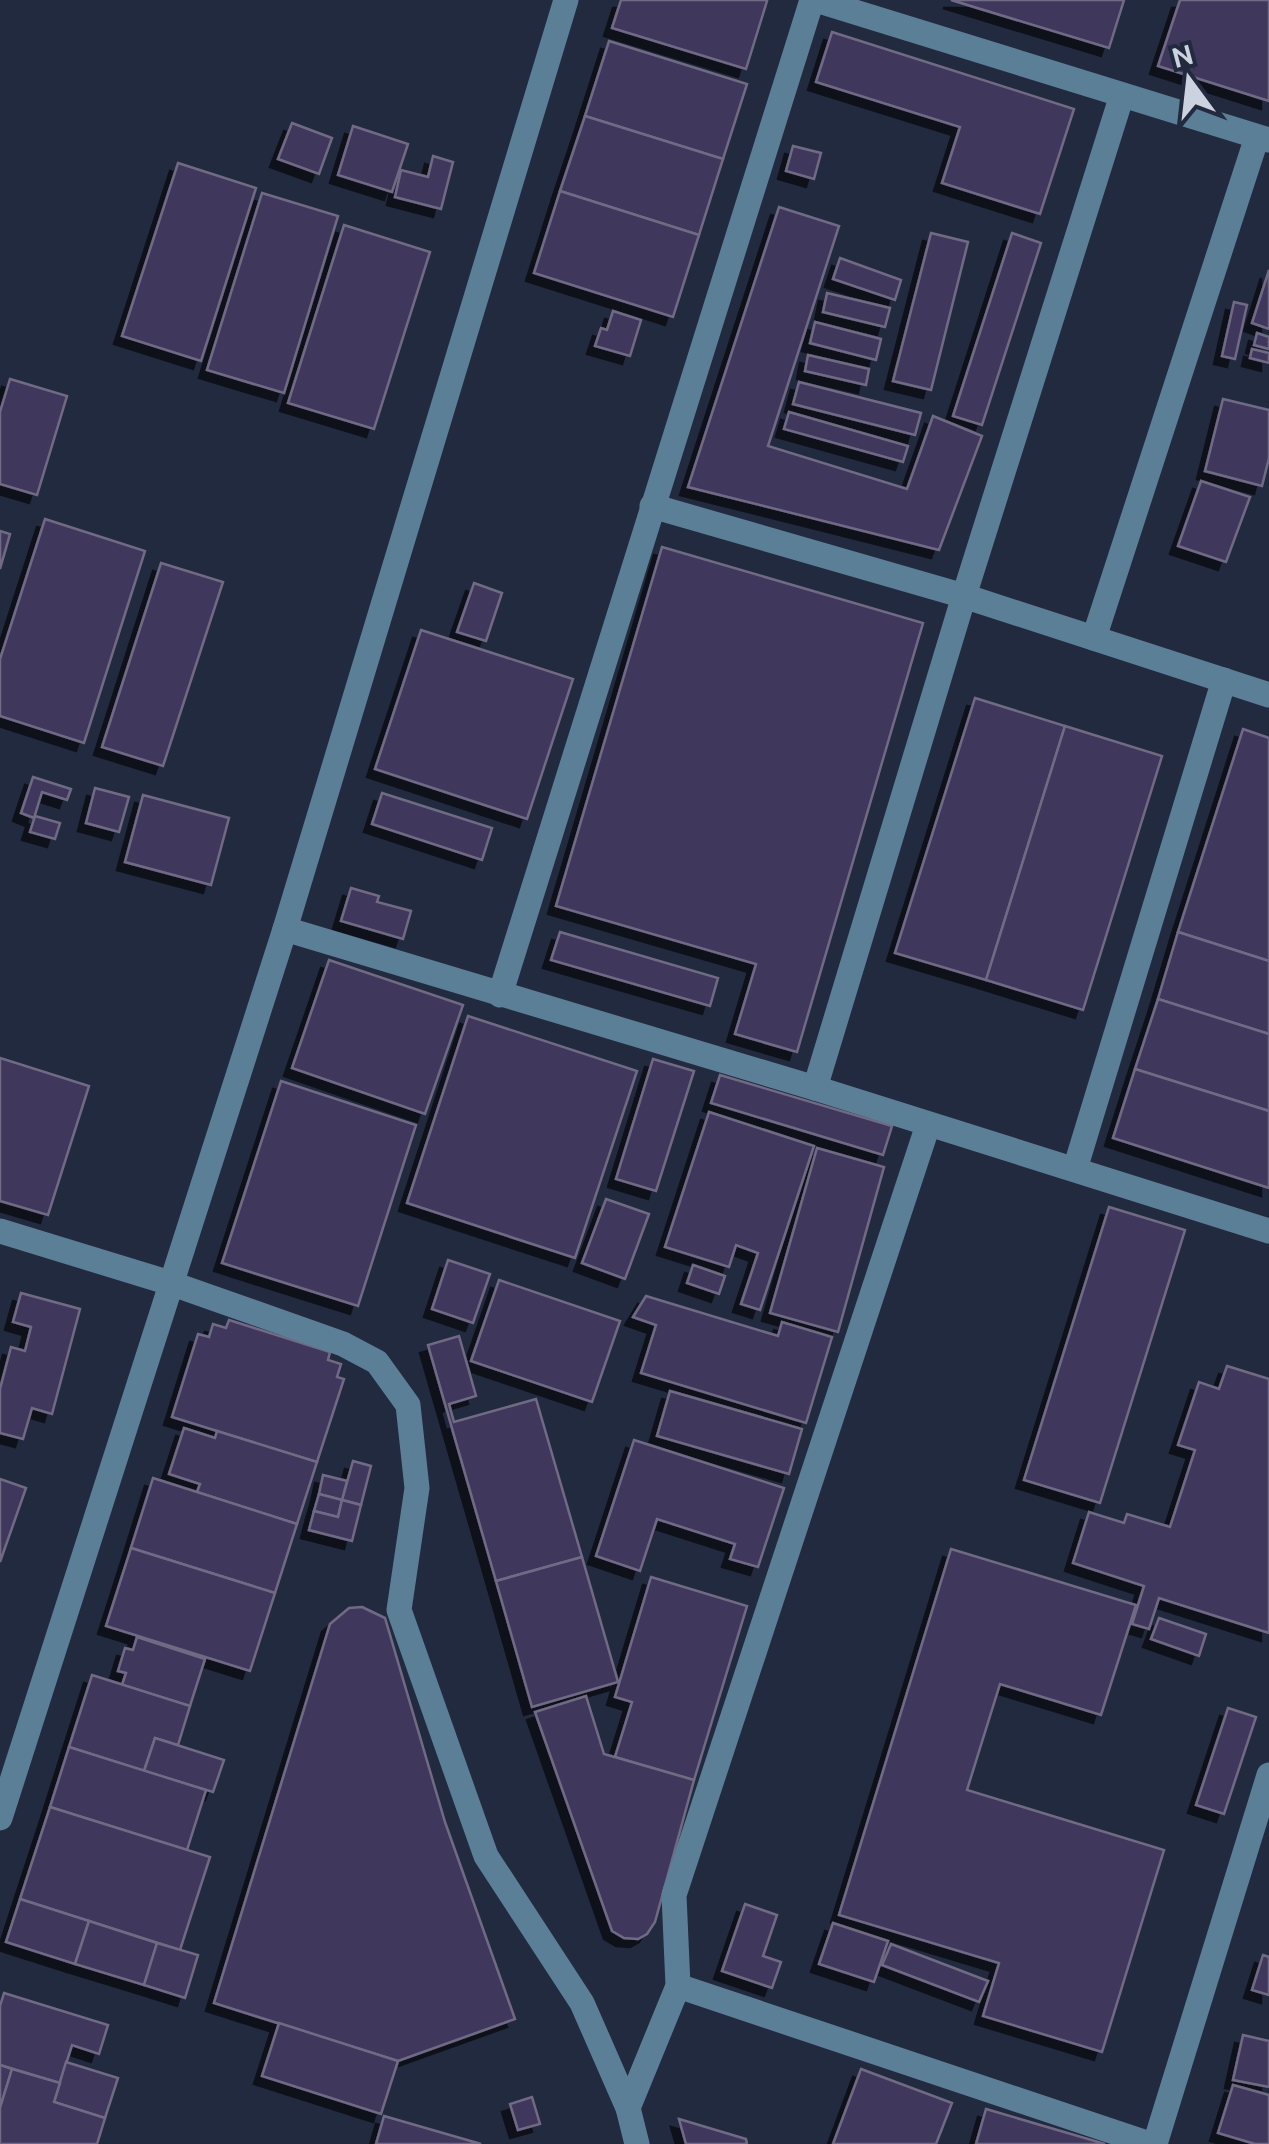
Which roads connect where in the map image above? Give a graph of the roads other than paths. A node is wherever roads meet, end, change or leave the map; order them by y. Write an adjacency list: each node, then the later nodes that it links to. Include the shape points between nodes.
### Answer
1 (566, 0): 10 (street)
2 (814, 0): 3 (street); 5 (street)
3 (1122, 94): 4 (street); 6 (street)
4 (1263, 138): 7 (street)
5 (652, 506): 6 (street); 11 (street)
6 (964, 596): 7 (street); 12 (street)
7 (1094, 638): 8 (street)
8 (1224, 680): 9 (street); 14 (street)
9 (1269, 695)
10 (285, 928): 11 (street); 17 (street)
11 (500, 996): 12 (street)
12 (815, 1088): 13 (street)
13 (928, 1125): 14 (street); 20 (street, via 674,1895)
14 (1075, 1169): 16 (street)
15 (0, 1231): 17 (street)
16 (1269, 1231)
17 (170, 1283): 19 (street); 21 (street, via 343,1344 377,1362 408,1405 417,1488 399,1610 486,1856 582,2002)
18 (1269, 1775): 23 (street)
19 (0, 1818)
20 (678, 1986): 21 (street); 23 (street)
21 (628, 2108): 22 (street)
22 (638, 2144)
23 (1153, 2144)

